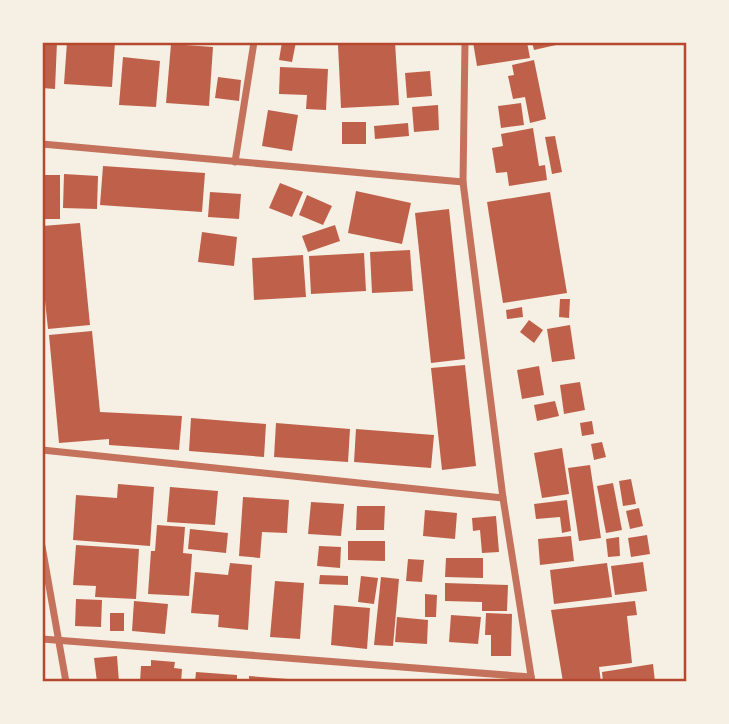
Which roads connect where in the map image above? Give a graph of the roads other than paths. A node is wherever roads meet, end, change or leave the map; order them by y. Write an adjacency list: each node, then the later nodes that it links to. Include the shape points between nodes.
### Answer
1 (254, 42): 4 (street)
2 (466, 42): 5 (street)
3 (42, 144): 4 (street)
4 (235, 162): 5 (street)
5 (463, 182): 7 (street)
6 (42, 450): 7 (street)
7 (503, 498): 11 (street)
8 (42, 545): 10 (street)
9 (42, 639): 10 (street)
10 (57, 640): 11 (street); 12 (street)
11 (532, 680)
12 (66, 682)

